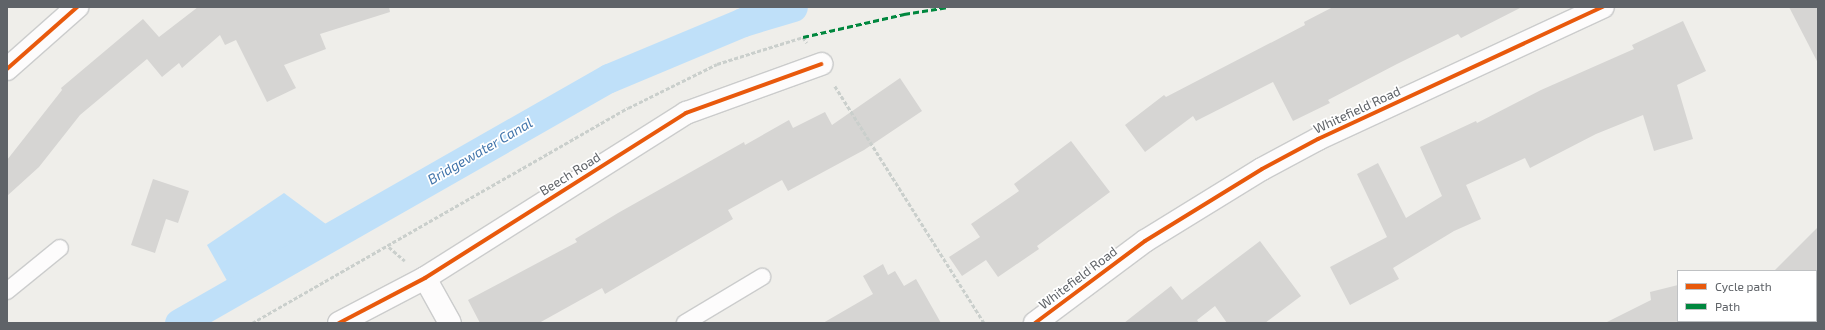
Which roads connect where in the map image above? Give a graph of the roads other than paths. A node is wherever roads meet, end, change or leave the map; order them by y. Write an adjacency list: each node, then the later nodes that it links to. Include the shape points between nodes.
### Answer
1 (77, 7): 4 (street)
2 (1603, 7): 12 (street, Whitefield Road, via 1318,139 1262,169 1145,240)
3 (821, 64): 7 (street, Beech Road, via 686,112)
4 (7, 69)
5 (60, 248): 8 (lane)
6 (762, 277): 11 (lane)
7 (425, 278): 9 (street, Beech Road); 10 (street)
8 (7, 291)
9 (339, 323)
10 (450, 323)
11 (685, 323)
12 (1035, 323)

